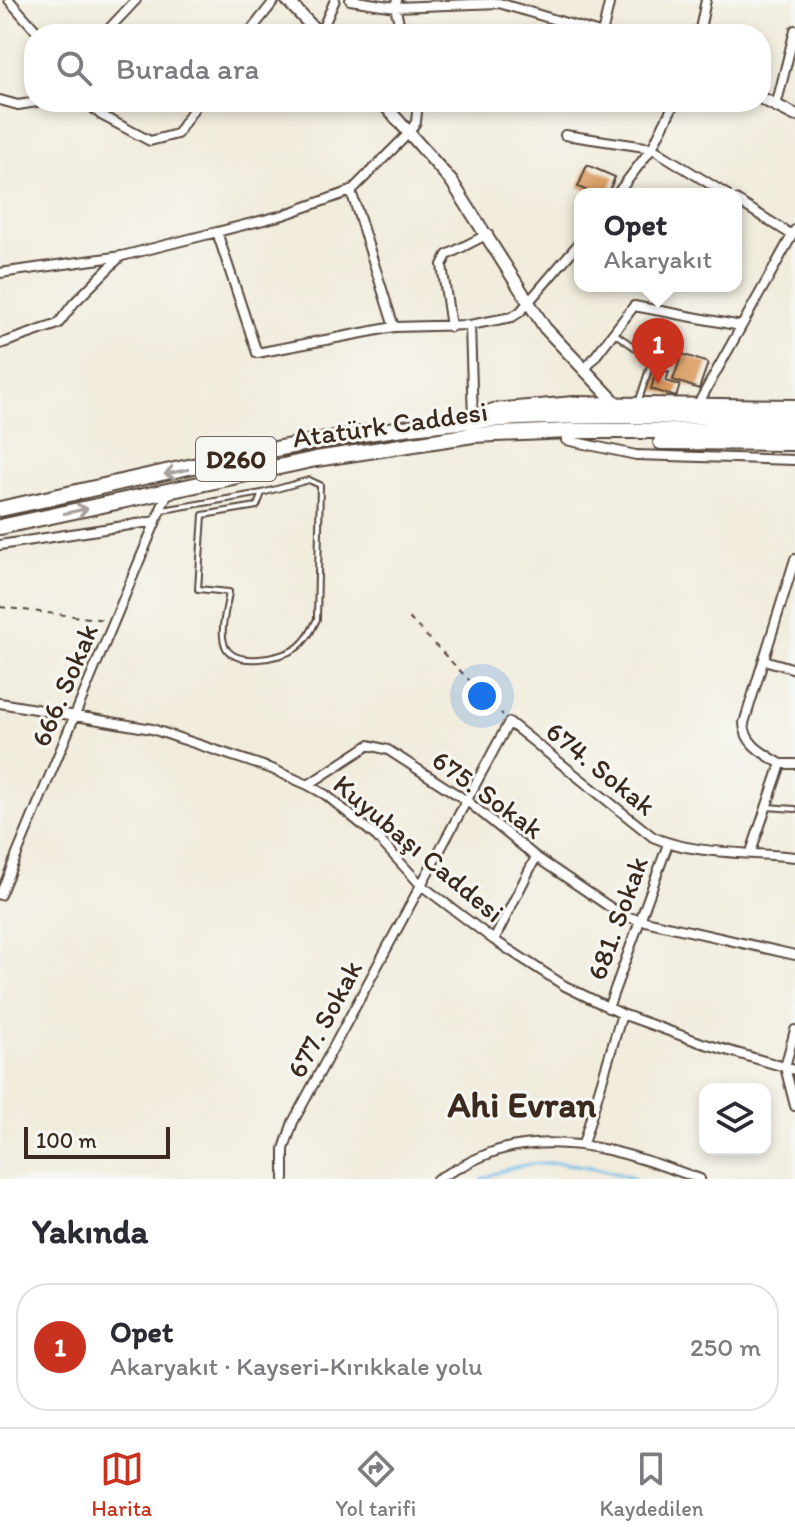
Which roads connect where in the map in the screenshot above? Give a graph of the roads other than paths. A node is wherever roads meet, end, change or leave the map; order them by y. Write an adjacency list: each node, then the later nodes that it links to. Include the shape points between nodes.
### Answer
1 (9, 0): 10 (street)
2 (136, 0): 11 (street)
3 (275, 0): 12 (street)
4 (287, 0): 13 (street)
5 (335, 0): 14 (street)
6 (350, 0): 9 (street)
7 (610, 0): 17 (street)
8 (706, 0): 18 (street)
9 (396, 3): 15 (street); 16 (street, via 499,3)
10 (30, 24)
11 (113, 24)
12 (256, 24)
13 (310, 24)
14 (324, 24)
15 (400, 24)
16 (569, 24)
17 (605, 24)
18 (701, 24)
19 (795, 30): 23 (street)
20 (0, 100): 22 (street)
21 (771, 103): 23 (street)
22 (24, 104)
23 (776, 106): 29 (street)
24 (98, 112): 25 (street, via 150,141 177,134)
25 (191, 112)
26 (391, 112): 30 (street)
27 (417, 112): 30 (street)
28 (670, 112): 32 (street)
29 (795, 115)
30 (409, 133): 35 (street); 39 (street)
31 (565, 135): 32 (street)
32 (652, 148): 33 (street); 34 (street)
33 (622, 188)
34 (716, 188)
35 (351, 191): 37 (street); 46 (street)
36 (742, 203): 38 (street)
37 (217, 232): 41 (street); 46 (street, via 257,353)
38 (794, 233): 45 (street)
39 (488, 234): 43 (street); 47 (street, via 447,255 442,265)
40 (574, 249): 43 (street)
41 (122, 256): 42 (street); 49 (street, via 58,324)
42 (0, 273)
43 (527, 304): 44 (street, via 512,317); 50 (street)
44 (470, 325): 47 (street); 56 (street)
45 (741, 326): 48 (street, via 634,306); 53 (street)
46 (394, 327): 47 (street)
47 (451, 327)
48 (614, 333): 50 (street); 52 (lane, via 650,358)
49 (0, 344)
50 (584, 371): 51 (street)
51 (617, 404): 52 (highway); 56 (highway, via 494,411)
52 (637, 405): 53 (highway)
53 (697, 406): 54 (highway)
54 (795, 407)
55 (795, 418): 56 (highway, D260, via 592,417)
56 (473, 428): 57 (highway, Atatürk Caddesi / D260); 58 (highway, via 499,439); 61 (highway, Atatürk Caddesi / D260); 63 (highway, D260, one-way to 63, via 411,427 310,443)
57 (795, 431)
58 (566, 440): 59 (highway); 60 (street, via 636,455)
59 (795, 443)
60 (795, 460)
61 (168, 492): 64 (street, 666. Sokak); 66 (highway, Atatürk Caddesi / D260, one-way to 61)
62 (262, 493): 62 (lane, via 309,480 320,485 317,619 298,648 262,659 235,656 225,645 229,592 198,589 203,515 257,506); 64 (lane)
63 (0, 509)
64 (161, 510): 65 (street, 666. Sokak)
65 (156, 521): 67 (street); 73 (street, 666. Sokak)
66 (0, 527)
67 (0, 545)
68 (795, 559): 69 (street)
69 (792, 580): 70 (street)
70 (764, 660): 71 (street); 75 (street, via 744,735)
71 (795, 669)
72 (0, 703): 73 (street, Kuyubaşı Caddesi)
73 (75, 715): 77 (street, Kuyubaşı Caddesi, via 152,729); 86 (street, 666. Sokak)
74 (509, 722): 78 (street, 677. Sokak); 81 (street, 674. Sokak, via 636,825)
75 (781, 764): 76 (street); 79 (street)
76 (795, 764)
77 (308, 785): 78 (street, 675. Sokak, via 369,745 388,750); 85 (street, Kuyubaşı Caddesi, via 377,837)
78 (467, 801): 83 (street, 675. Sokak); 85 (street, 677. Sokak)
79 (767, 807): 80 (lane); 82 (street)
80 (795, 809)
81 (668, 844): 82 (street); 87 (street, 681. Sokak)
82 (751, 852): 84 (street)
83 (536, 857): 87 (street, 675. Sokak, via 623,916); 88 (street)
84 (795, 857)
85 (421, 885): 88 (street, Kuyubaşı Caddesi); 97 (street, 677. Sokak, via 293,1122 284,1149)
86 (0, 895)
87 (641, 919): 89 (street, 675. Sokak); 90 (street, 681. Sokak)
88 (494, 940): 90 (street, Kuyubaşı Caddesi)
89 (795, 955)
90 (608, 1008): 91 (street, Kuyubaşı Caddesi)
91 (622, 1014): 93 (street, Kuyubaşı Caddesi); 96 (street)
92 (795, 1030): 93 (street)
93 (785, 1067): 94 (street, Kuyubaşı Caddesi); 95 (street)
94 (795, 1070)
95 (795, 1106)
96 (583, 1144): 98 (street, via 509,1147); 99 (street)
97 (284, 1179)
98 (437, 1179)
99 (700, 1179)

